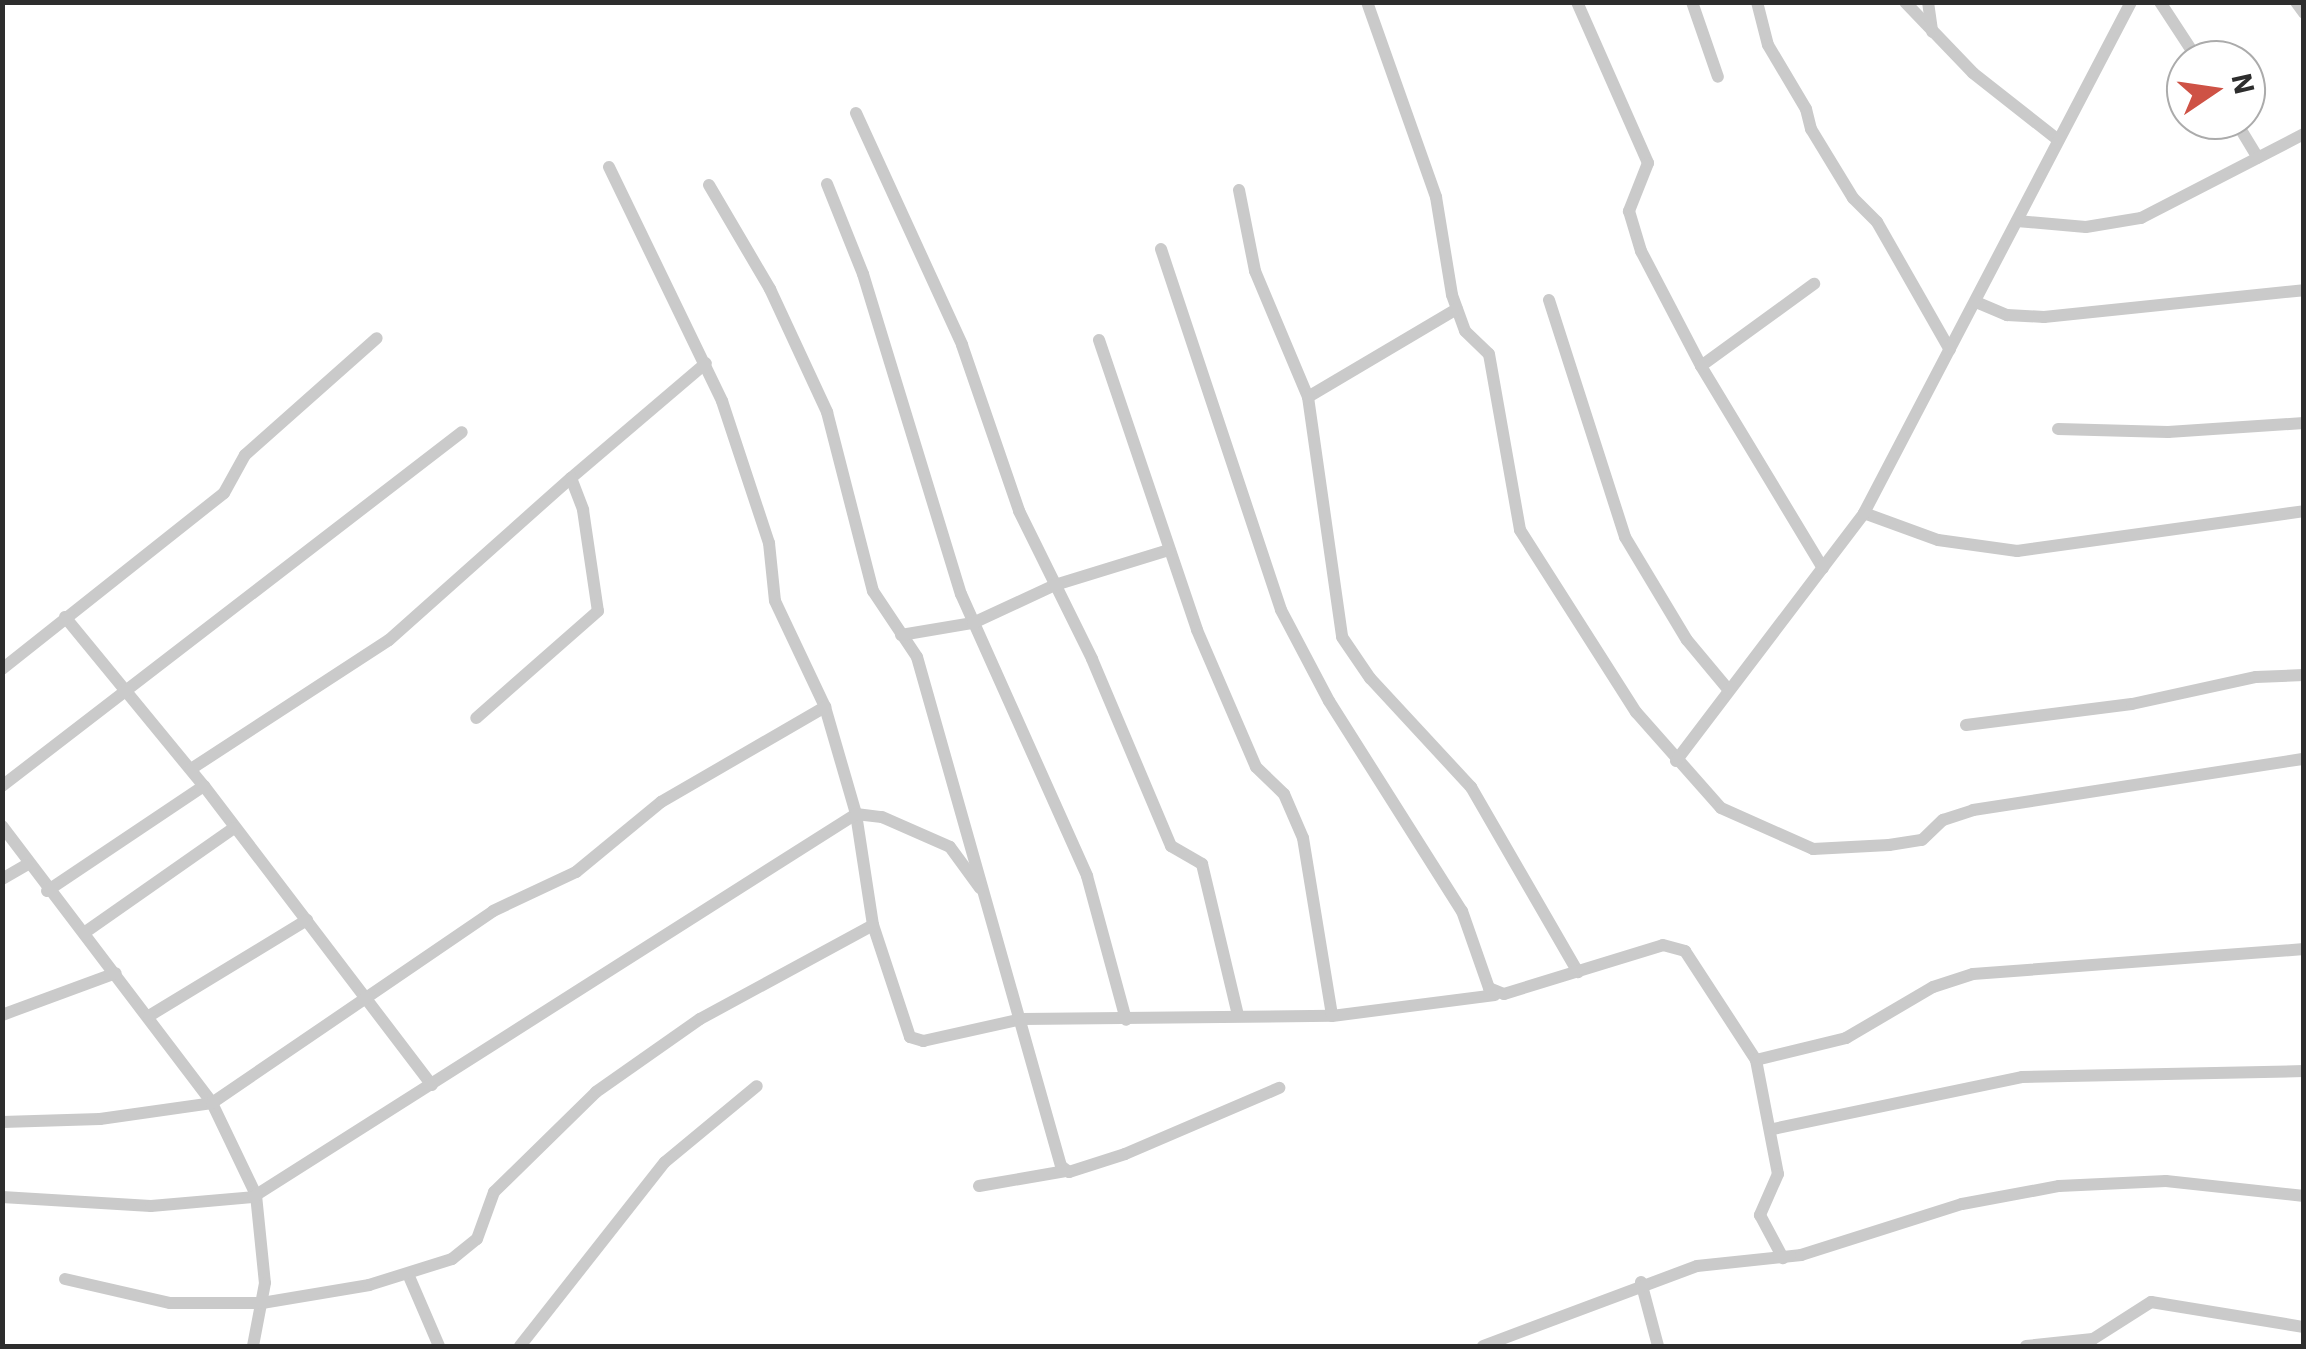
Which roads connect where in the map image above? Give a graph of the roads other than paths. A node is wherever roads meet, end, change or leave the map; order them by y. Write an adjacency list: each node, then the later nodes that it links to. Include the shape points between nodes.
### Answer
1 (1367, 2): 29 (street, via 1436,197)
2 (1577, 2): 34 (street, via 1648,163 1629,211 1632,227)
3 (1692, 2): 13 (street)
4 (1756, 2): 32 (street, via 1768,45 1811,129 1853,198 1877,222)
5 (1905, 2): 11 (street)
6 (1928, 2): 11 (street)
7 (2131, 2): 16 (street)
8 (2160, 2): 12 (street)
9 (2296, 2): 10 (street)
10 (2304, 13)
11 (1932, 32): 16 (street)
12 (2185, 40)
13 (1718, 77)
14 (856, 113): 44 (street, via 955,328 1019,511)
15 (2304, 134): 18 (street)
16 (2058, 140): 23 (street)
17 (2247, 140): 18 (street)
18 (2258, 158): 23 (street, via 2141,218 2086,227)
19 (609, 167): 33 (street)
20 (827, 184): 46 (street, via 863,274 920,476)
21 (709, 185): 47 (street, via 770,290 828,412 874,590)
22 (1239, 190): 35 (street, via 1256,271)
23 (2017, 221): 28 (street)
24 (1160, 250): 73 (street, via 1281,610 1329,701 1454,897)
25 (1814, 284): 34 (street)
26 (2304, 290): 28 (street, via 2044,317 2007,315)
27 (1549, 300): 50 (street, via 1625,537 1686,640)
28 (1976, 302): 32 (street)
29 (1457, 308): 35 (street); 56 (street, via 1466,330 1489,354 1520,530 1605,668)
30 (377, 338): 45 (street, via 245,455 224,493)
31 (1100, 340): 42 (street)
32 (1950, 350): 41 (street)
33 (706, 362): 39 (street); 52 (street, via 769,543 775,601)
34 (1700, 366): 43 (street)
35 (1308, 398): 71 (street, via 1342,637 1370,678 1471,787)
36 (2304, 423): 37 (street, via 2168,432)
37 (2058, 428)
38 (462, 432): 51 (street)
39 (571, 478): 53 (street, via 583,510 598,611); 57 (street, via 390,640)
40 (2304, 511): 41 (street, via 2126,541 2017,551 1938,540)
41 (1864, 513): 43 (street)
42 (1168, 550): 44 (street); 78 (street, via 1256,766 1284,794 1303,838)
43 (1824, 568): 50 (street)
44 (1054, 585): 46 (street); 76 (street, via 1171,846 1202,864)
45 (65, 617): 48 (street); 51 (street)
46 (972, 623): 47 (street); 80 (street, via 1087,876)
47 (901, 635): 66 (street, via 917,657)
48 (2, 669)
49 (2304, 675): 54 (street)
50 (1728, 688): 56 (street)
51 (127, 696): 57 (street); 58 (street)
52 (825, 707): 60 (street); 74 (street, via 661,802 576,872 494,912)
53 (476, 718)
54 (1966, 724)
55 (2304, 759): 56 (street, via 1997,805 1943,820 1922,840 1825,850 1740,821)
56 (1676, 761)
57 (191, 768): 59 (street)
58 (2, 786)
59 (204, 786): 62 (street); 65 (street)
60 (856, 814): 66 (street, via 882,817 950,847); 68 (street); 83 (street)
61 (2, 826): 63 (street)
62 (234, 828): 67 (street); 69 (street)
63 (26, 864): 64 (street); 65 (street)
64 (2, 879)
65 (46, 891): 69 (street)
66 (988, 898): 79 (street)
67 (307, 920): 74 (street); 77 (street)
68 (873, 925): 79 (street, via 914,1040); 95 (street, via 700,1019 596,1092 494,1192 470,1246)
69 (84, 933): 72 (street)
70 (2304, 949): 81 (street, via 1973,974 1933,987 1846,1038)
71 (1578, 972): 73 (street); 81 (street, via 1679,946)
72 (116, 973): 75 (street); 77 (street)
73 (1495, 995): 78 (street)
74 (370, 1002): 83 (street); 86 (street)
75 (2, 1014)
76 (1238, 1015): 78 (street); 80 (street)
77 (149, 1016): 86 (street)
78 (1332, 1016)
79 (1022, 1019): 80 (street); 89 (street)
80 (1126, 1020)
81 (1756, 1060): 88 (street)
82 (2304, 1071): 88 (street, via 2022,1077)
83 (432, 1085): 91 (street)
84 (757, 1086): 102 (street, via 665,1162)
85 (1279, 1088): 89 (street, via 1135,1150)
86 (212, 1103): 87 (street, via 100,1119); 91 (street)
87 (2, 1122)
88 (1773, 1129): 94 (street, via 1778,1174 1760,1215)
89 (1066, 1171): 90 (street)
90 (979, 1186)
91 (256, 1194): 93 (street, via 151,1206); 98 (street)
92 (2304, 1196): 94 (street, via 2166,1181 2059,1186 1962,1204)
93 (2, 1197)
94 (1782, 1258): 97 (street, via 1728,1260)
95 (408, 1274): 98 (street); 101 (street)
96 (65, 1279): 98 (street, via 170,1302)
97 (1641, 1282): 103 (street); 104 (street)
98 (262, 1304): 100 (street)
99 (2304, 1327): 105 (street, via 2151,1302 2092,1339)
100 (253, 1346)
101 (439, 1346)
102 (520, 1346)
103 (1483, 1346)
104 (1658, 1346)
105 (2026, 1346)

